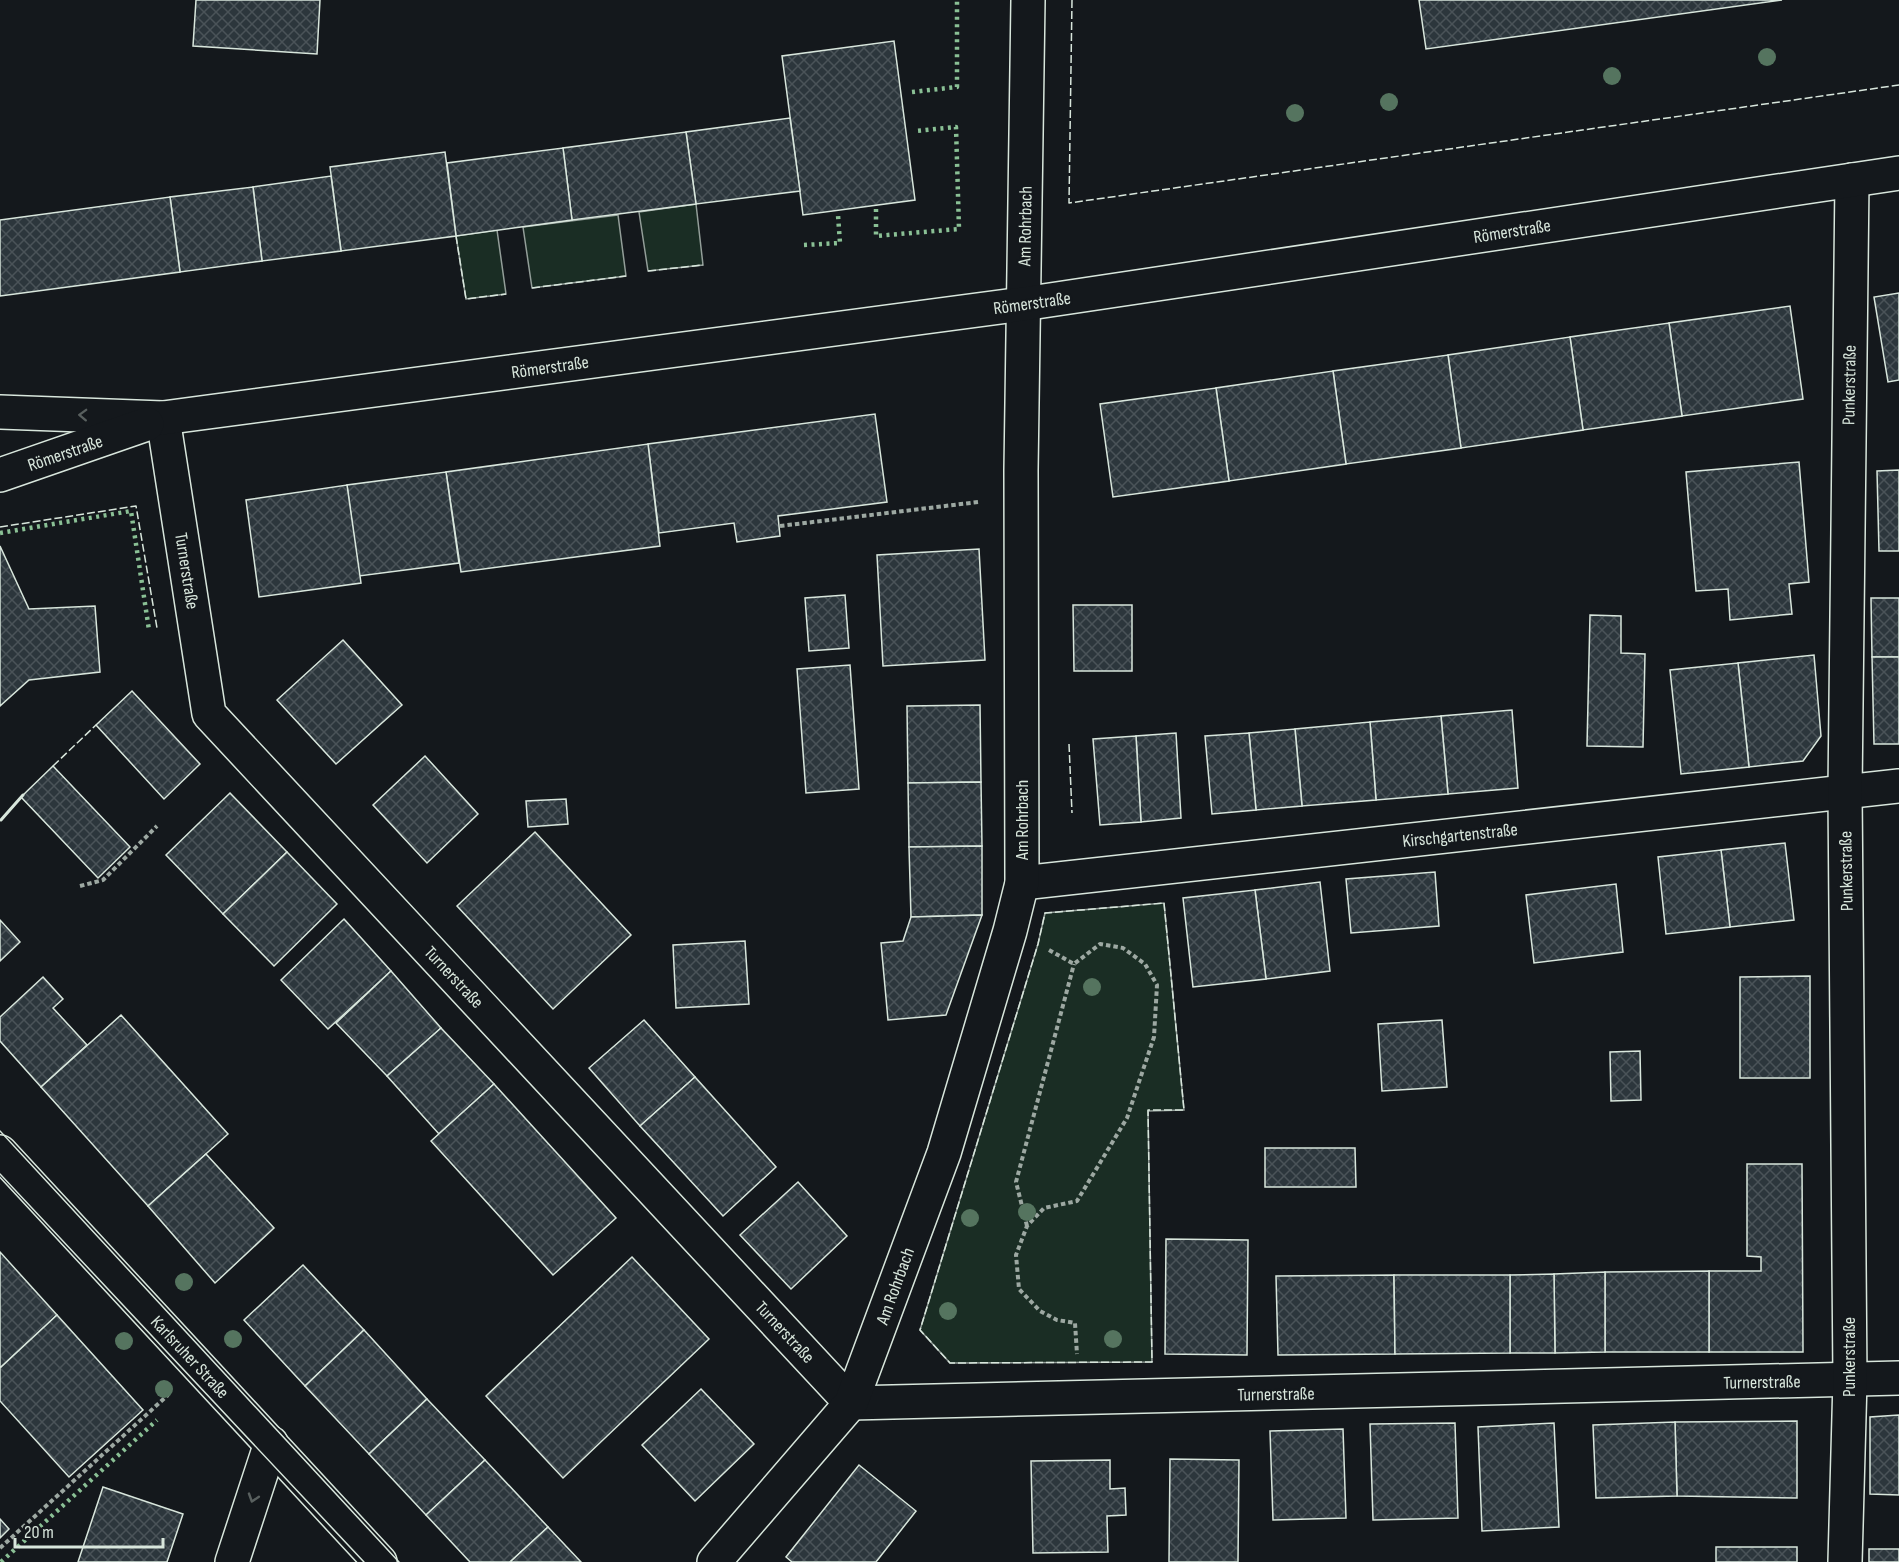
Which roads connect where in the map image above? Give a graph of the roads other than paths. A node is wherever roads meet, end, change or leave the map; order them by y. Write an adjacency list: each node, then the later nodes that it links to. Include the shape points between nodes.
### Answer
1 (1028, 0): 4 (street, Am Rohrbach)
2 (1899, 173): 3 (street, Römerstraße)
3 (1851, 180): 4 (street, Römerstraße); 9 (street, Punkerstraße)
4 (1023, 304): 6 (street, Römerstraße); 10 (street, Am Rohrbach)
5 (0, 412): 6 (street, Römerstraße, one-way to 5)
6 (163, 418): 7 (street, Römerstraße); 14 (street, Turnerstraße, via 209,714)
7 (0, 474)
8 (1899, 786): 9 (street, Kirschgartenstraße)
9 (1845, 792): 10 (street, Kirschgartenstraße); 13 (street, Punkerstraße)
10 (1022, 883): 14 (street, Am Rohrbach, via 944,1153)
11 (0, 1152): 15 (street, Karlsruher Straße)
12 (1899, 1378): 13 (street, Turnerstraße)
13 (1850, 1380): 14 (street, Turnerstraße); 19 (street, Punkerstraße)
14 (851, 1403): 18 (street, Am Rohrbach)
15 (271, 1443): 16 (street, one-way to 16); 17 (street, Karlsruher Straße)
16 (232, 1562)
17 (380, 1562)
18 (714, 1562)
19 (1845, 1562)

